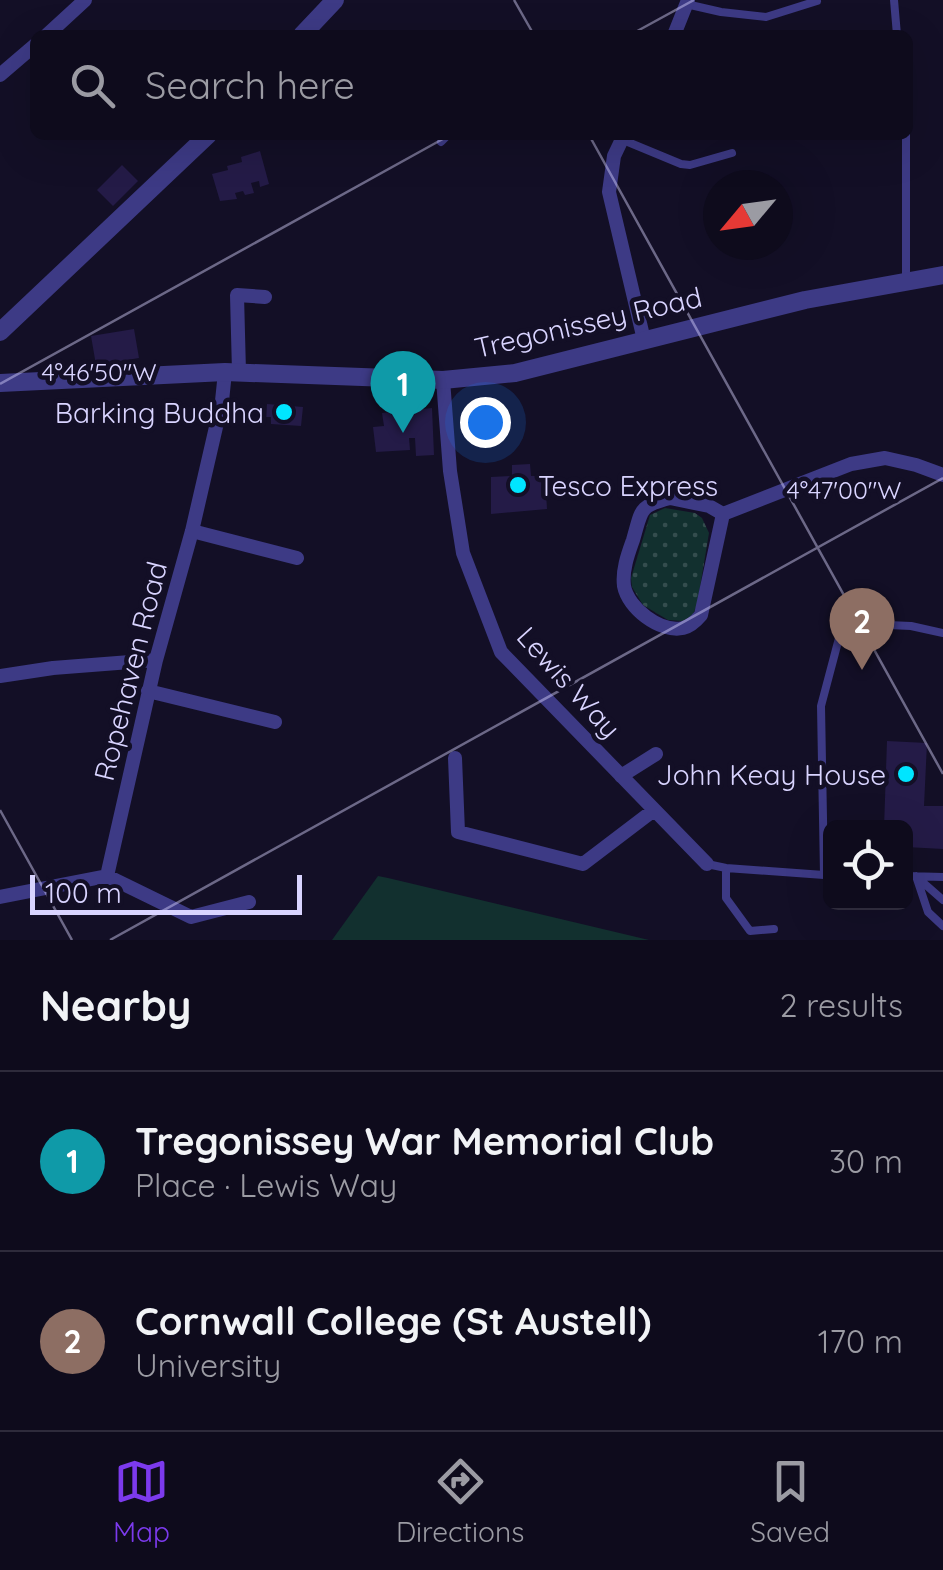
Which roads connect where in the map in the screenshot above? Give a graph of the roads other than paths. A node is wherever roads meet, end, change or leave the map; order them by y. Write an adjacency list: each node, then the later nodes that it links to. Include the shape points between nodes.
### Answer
1 (85, 0): 6 (street)
2 (335, 0): 7 (street)
3 (894, 0): 9 (lane)
4 (816, 1): 5 (lane, via 766,17)
5 (687, 2): 8 (street)
6 (52, 30)
7 (307, 30)
8 (676, 30)
9 (897, 30)
10 (30, 48): 11 (street)
11 (0, 75)
12 (203, 140): 20 (street)
13 (622, 140): 21 (street, via 609,192)
14 (629, 140): 16 (lane, via 680,164)
15 (906, 140): 18 (lane)
16 (732, 153)
17 (943, 275): 18 (street, Tregonissey Road)
18 (906, 282): 21 (street, Tregonissey Road)
19 (266, 297): 22 (street, Ropehaven Road, via 237,295)
20 (0, 332)
21 (644, 340): 23 (street, Tregonissey Road, via 515,373)
22 (232, 372): 23 (street, Tregonissey Road); 24 (street, Tregonissey Road); 27 (street, Ropehaven Road)
23 (443, 380): 36 (street, Lewis Way, via 463,552 501,652)
24 (0, 383)
25 (943, 475): 26 (street, via 885,458 851,464)
26 (724, 514): 26 (street, via 670,498 642,510 625,567 628,599 660,625 684,628 694,622)
27 (192, 531): 28 (street); 30 (street, Ropehaven Road)
28 (298, 558)
29 (943, 633): 38 (lane, via 843,623 821,706)
30 (156, 660): 31 (street); 32 (street, Ropehaven Road)
31 (0, 676)
32 (148, 691): 33 (street); 42 (street, Ropehaven Road)
33 (274, 722)
34 (656, 754): 36 (street)
35 (455, 758): 37 (street, via 458,832 583,864)
36 (621, 776): 37 (street, Lewis Way)
37 (654, 810): 39 (street, Lewis Way)
38 (825, 820)
39 (707, 864): 40 (lane)
40 (726, 868): 41 (lane); 51 (lane, via 726,898 750,932)
41 (823, 875)
42 (107, 876): 47 (street); 49 (street, via 191,917)
43 (913, 876): 44 (lane)
44 (943, 877)
45 (913, 878): 48 (lane)
46 (913, 880): 50 (lane)
47 (0, 898)
48 (943, 900)
49 (250, 902)
50 (943, 926)
51 (774, 930)

